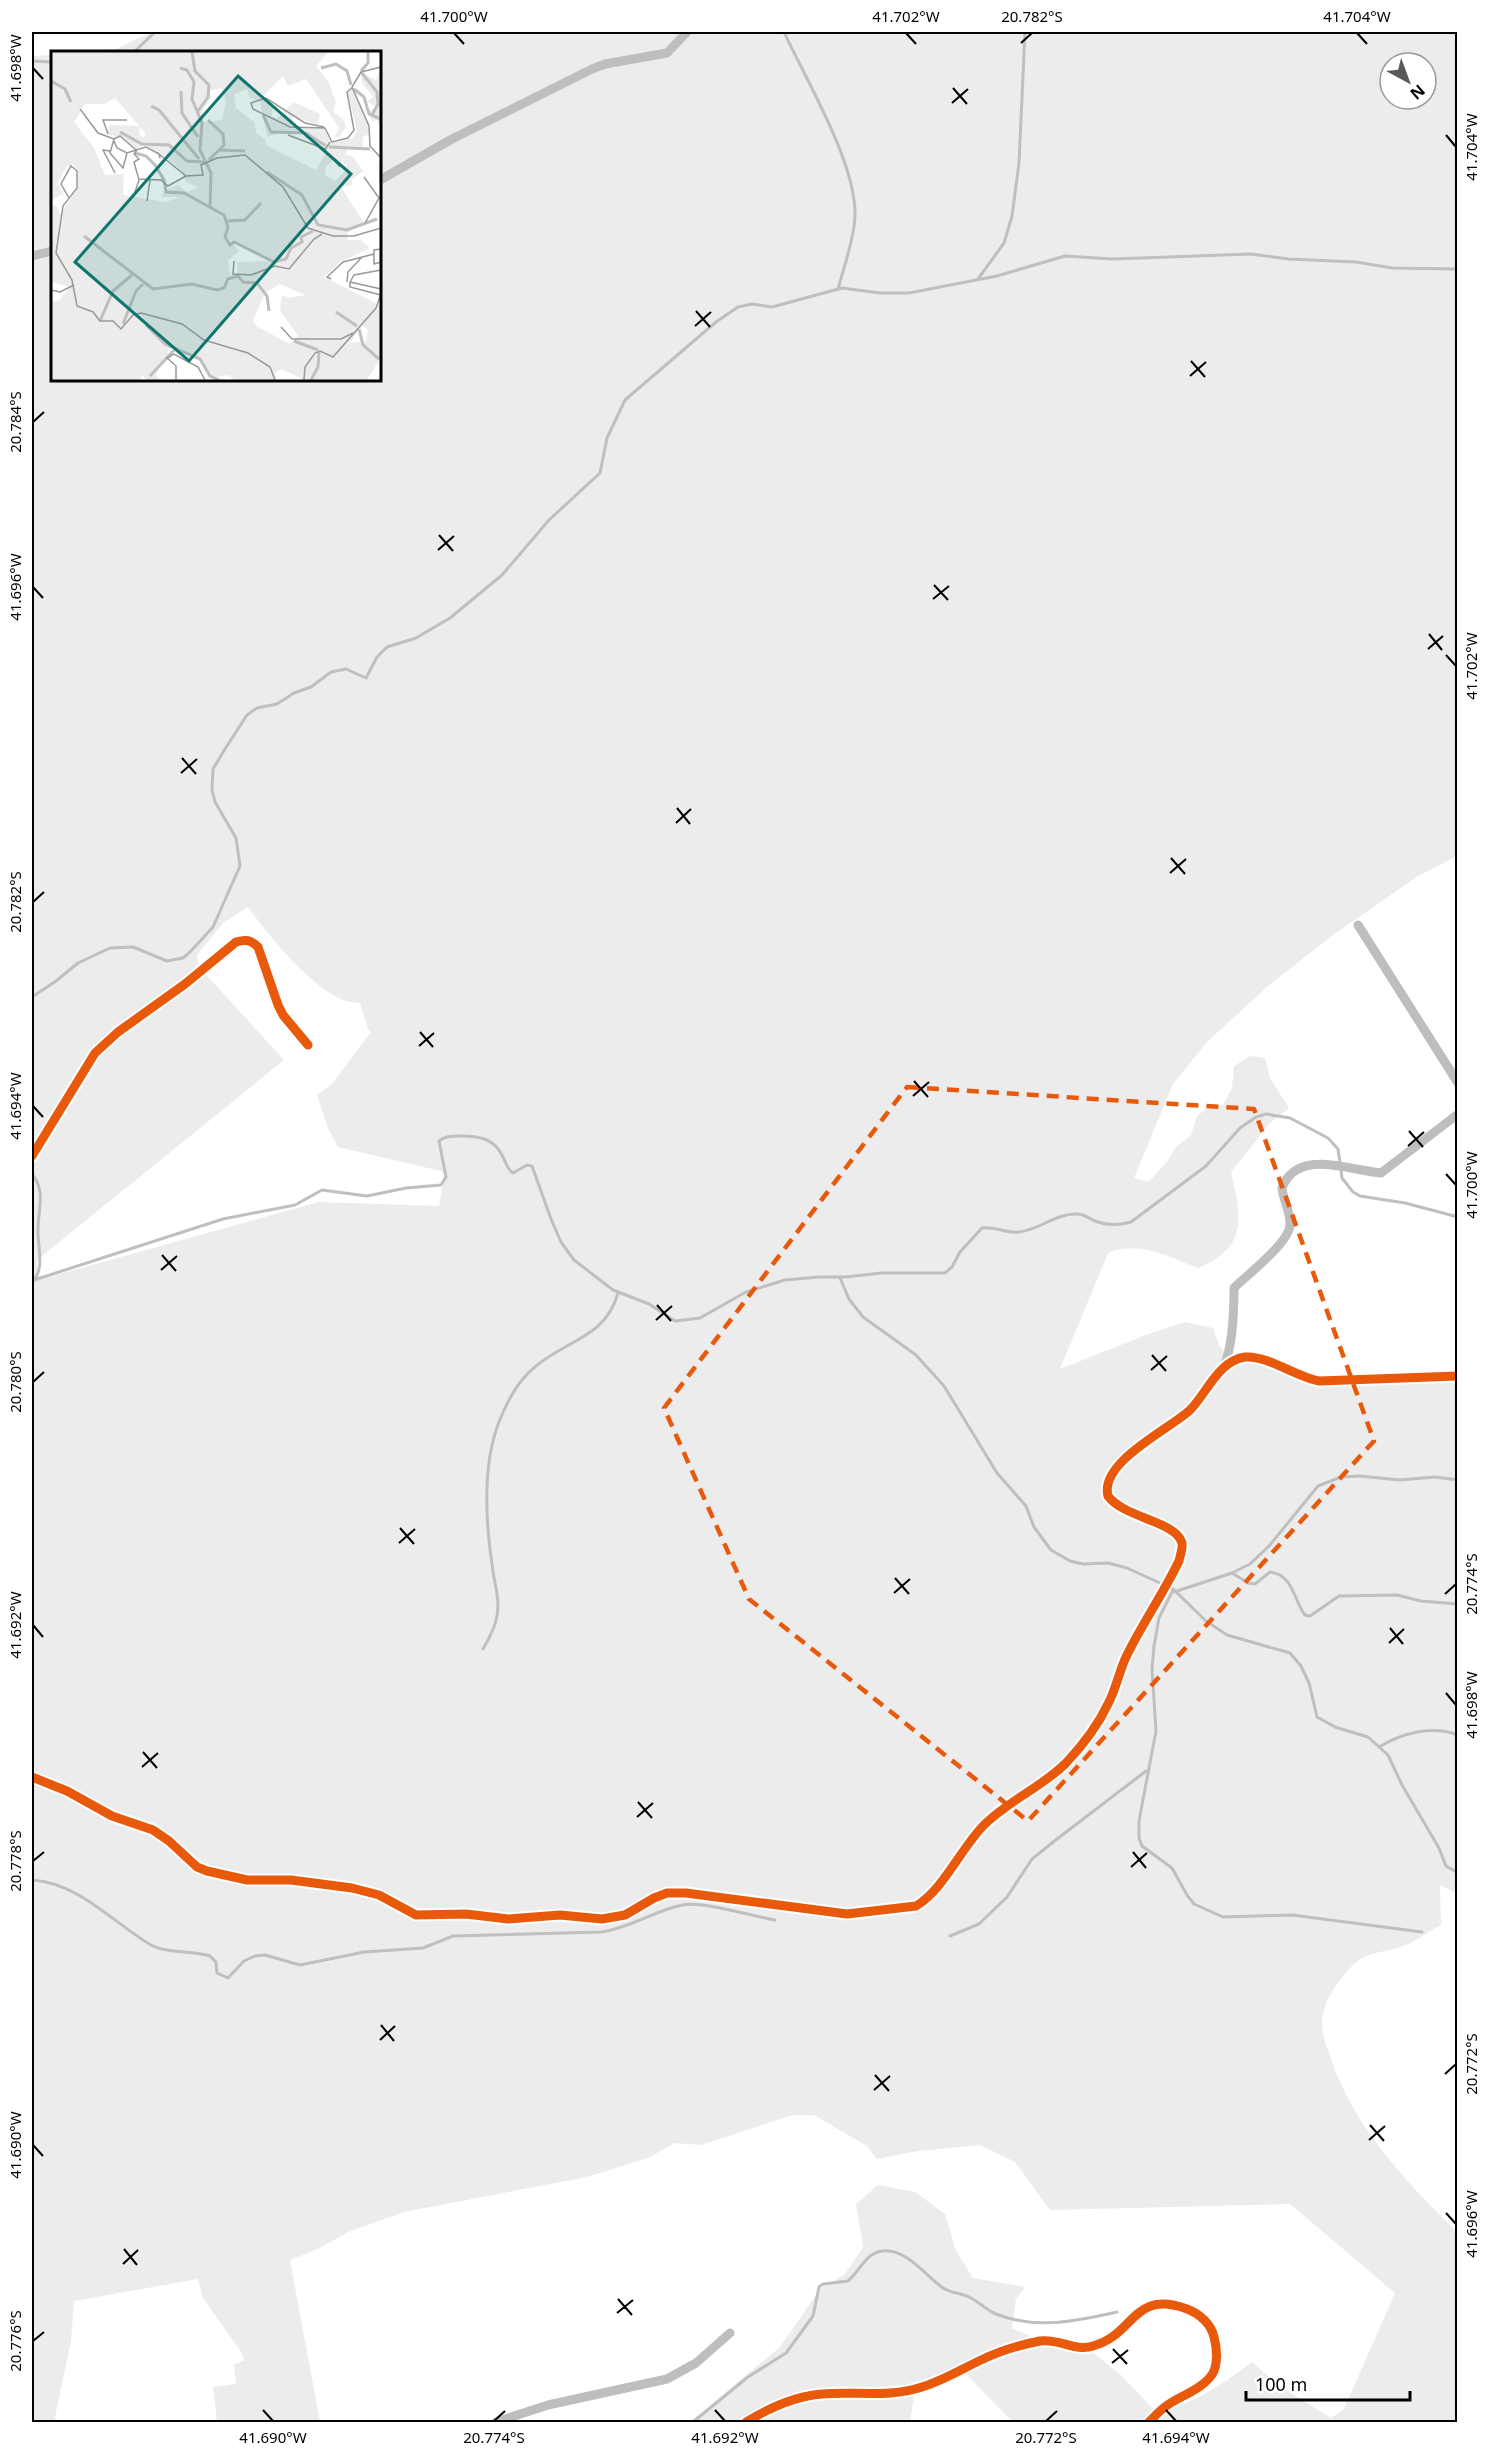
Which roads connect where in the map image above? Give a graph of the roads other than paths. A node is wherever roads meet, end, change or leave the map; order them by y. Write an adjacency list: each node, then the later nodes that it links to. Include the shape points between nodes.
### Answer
1 (687, 32): 2 (street, via 667,53 592,69)
2 (381, 179)
3 (51, 251): 4 (street)
4 (32, 256)
5 (1358, 925): 7 (street)
6 (308, 1045): 9 (street, via 283,1015 258,947 245,939 236,942 95,1053)
7 (1458, 1083)
8 (1458, 1114): 10 (street, via 1381,1173 1324,1164 1294,1169 1282,1188 1288,1231 1234,1288 1229,1355)
9 (32, 1156)
10 (1222, 1369): 11 (street, via 1233,1361 1252,1357 1319,1381); 12 (street, via 1191,1409 1134,1451 1107,1483 1113,1503 1168,1527 1183,1546 1173,1575 1125,1658 1108,1704 1064,1765 983,1826 936,1888 916,1906 837,1913 667,1893 616,1918 416,1915 379,1895 352,1888 291,1880 240,1879 207,1871 153,1830 112,1816)
11 (1458, 1376)
12 (32, 1777)
13 (730, 2333): 14 (street, via 696,2364 667,2379 548,2405)
14 (496, 2422)
15 (746, 2422): 16 (street, via 795,2399 920,2388 995,2354 1040,2341 1091,2347 1112,2337 1147,2307 1170,2303 1203,2318 1212,2330 1217,2357 1206,2382 1167,2405)
16 (1149, 2422)

